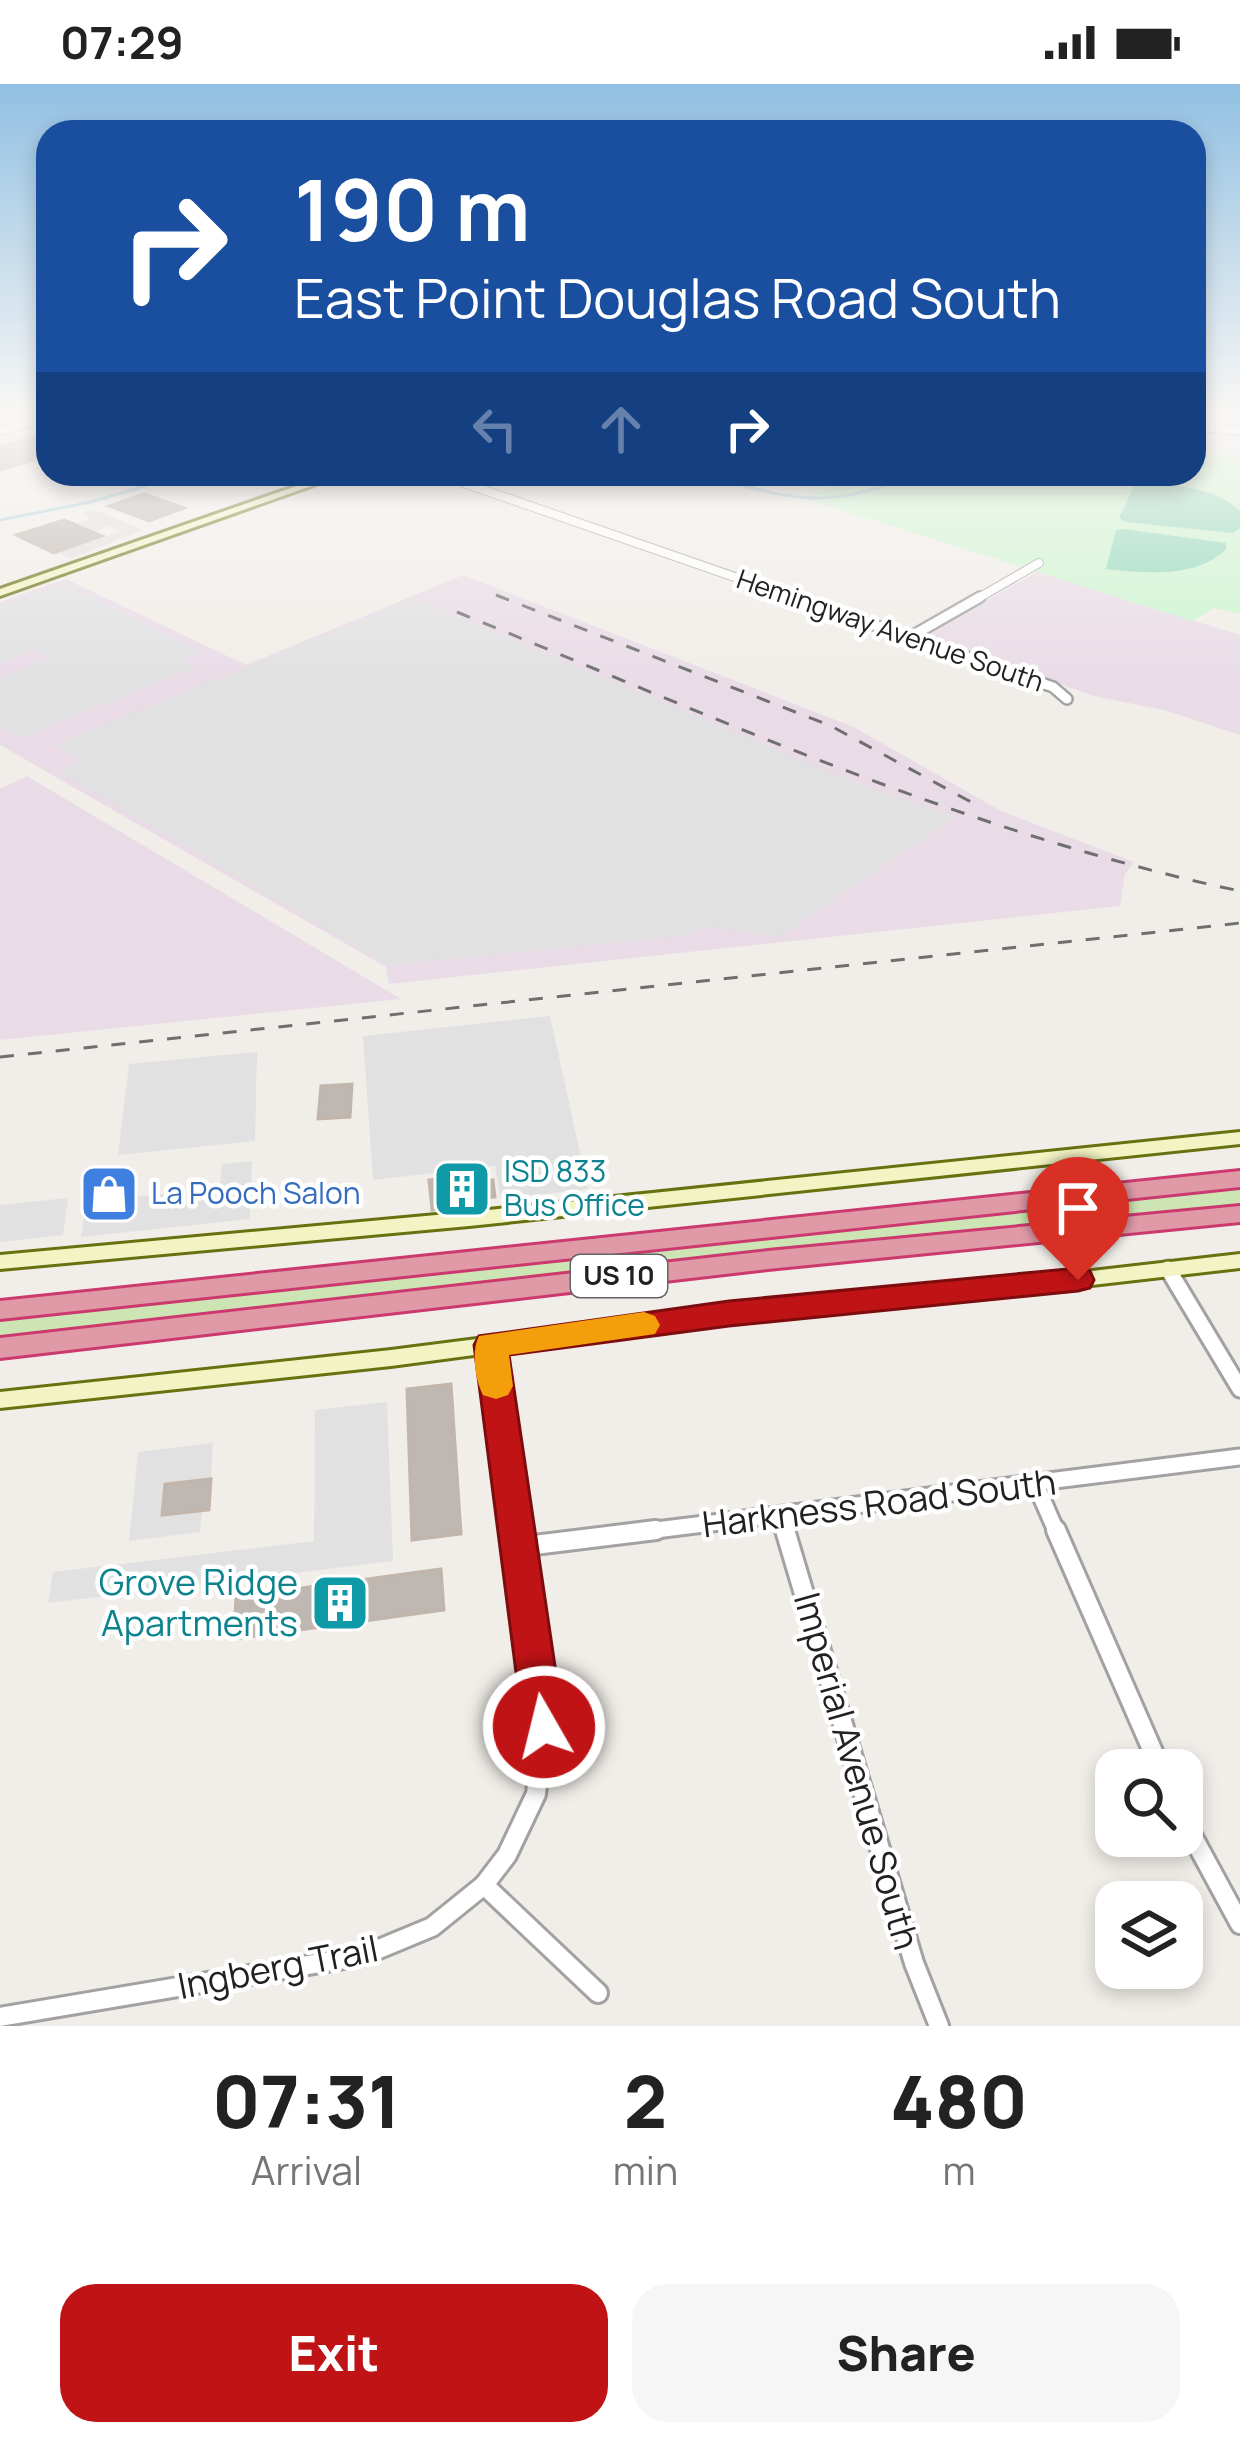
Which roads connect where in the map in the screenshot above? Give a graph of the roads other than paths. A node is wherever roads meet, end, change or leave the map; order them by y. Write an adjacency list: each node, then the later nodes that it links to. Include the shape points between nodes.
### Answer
1 (264, 501): 4 (street)
2 (515, 501): 5 (street, Hemingway Avenue South)
3 (1040, 563): 5 (street)
4 (0, 593)
5 (910, 637): 6 (street, Hemingway Avenue South, via 1053,687)
6 (1067, 700)
7 (1240, 1138): 11 (street)
8 (1240, 1179): 13 (highway, US 10)
9 (1240, 1214): 15 (highway, US 10)
10 (1240, 1261): 12 (street)
11 (0, 1262)
12 (1168, 1269): 14 (street); 16 (street)
13 (5, 1310)
14 (491, 1345): 17 (street); 21 (street, Ingberg Trail)
15 (0, 1348)
16 (1240, 1389)
17 (0, 1400)
18 (1240, 1456): 19 (street, Harkness Road South)
19 (1036, 1485): 20 (street, Harkness Road South); 22 (street)
20 (781, 1515): 21 (street, Harkness Road South); 28 (street, Imperial Avenue South)
21 (518, 1547): 24 (street, Ingberg Trail, via 543,1758 521,1829)
22 (1153, 1749)
23 (1203, 1855): 25 (street)
24 (484, 1885): 26 (street); 27 (street, Ingberg Trail, via 432,1927 362,1956)
25 (1240, 1924)
26 (598, 1993)
27 (0, 2017)
28 (938, 2026)

